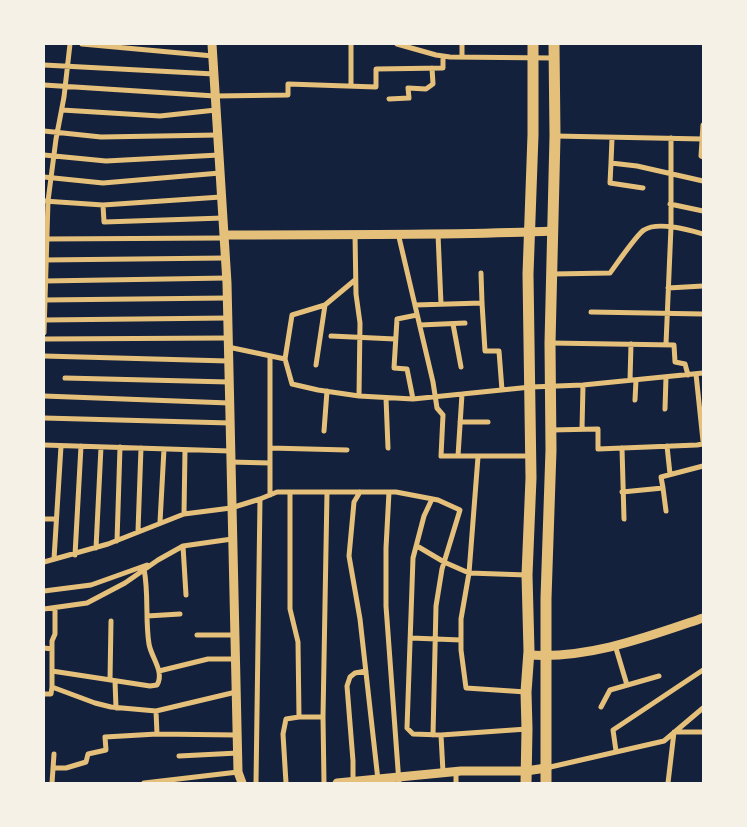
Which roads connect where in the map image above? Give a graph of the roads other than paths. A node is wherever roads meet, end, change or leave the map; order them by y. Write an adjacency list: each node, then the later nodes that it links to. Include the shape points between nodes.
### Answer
1 (70, 44): 15 (street)
2 (82, 44): 9 (street)
3 (212, 44): 9 (street)
4 (351, 44): 19 (street)
5 (397, 44): 10 (street)
6 (462, 44): 11 (street)
7 (533, 44): 12 (main road)
8 (554, 44): 13 (main road)
9 (213, 56): 17 (street)
10 (443, 56): 11 (street); 16 (street, via 443,68)
11 (462, 57): 12 (street)
12 (534, 58): 13 (street); 53 (main road)
13 (554, 58): 29 (main road)
14 (44, 66): 15 (street)
15 (68, 67): 17 (street); 20 (street)
16 (432, 68): 19 (street, via 376,69 376,87); 22 (street, via 433,84 426,89 408,88 409,98)
17 (214, 74): 21 (street)
18 (44, 85): 20 (street)
19 (351, 86): 21 (street, via 288,84 288,95)
20 (65, 87): 21 (street); 23 (street)
21 (215, 96): 24 (street)
22 (389, 99)
23 (62, 110): 24 (street, via 160,116); 27 (street)
24 (216, 110): 28 (street)
25 (703, 125): 32 (street)
26 (44, 131): 27 (street)
27 (57, 132): 28 (street, via 101,137); 35 (street)
28 (218, 135): 34 (street)
29 (555, 136): 30 (street); 52 (main road)
30 (612, 138): 31 (street); 37 (street)
31 (671, 138): 32 (street); 39 (street)
32 (702, 139): 36 (street)
33 (44, 155): 35 (street)
34 (219, 155): 35 (street, via 106,161); 38 (street)
35 (54, 156): 41 (street)
36 (703, 157)
37 (611, 162): 39 (street); 43 (street, via 610,183)
38 (220, 173): 41 (street, via 103,183); 44 (street)
39 (672, 173): 42 (street); 46 (street)
40 (44, 177): 41 (street)
41 (51, 178): 45 (street)
42 (703, 181)
43 (642, 188)
44 (222, 197): 47 (street); 49 (street)
45 (46, 201): 47 (street); 50 (street)
46 (670, 204): 48 (street); 51 (street)
47 (103, 205): 49 (street, via 104,222)
48 (703, 211)
49 (223, 218): 58 (street)
50 (46, 220): 59 (street)
51 (670, 227): 57 (street); 63 (street, via 644,230 610,274); 68 (street)
52 (553, 231): 53 (street); 63 (main road)
53 (529, 232): 56 (street); 107 (main road)
54 (398, 233): 55 (street); 56 (street); 74 (street)
55 (355, 234): 58 (street); 65 (street)
56 (438, 234): 72 (street)
57 (703, 234)
58 (224, 237): 59 (street); 60 (street)
59 (46, 239): 61 (street)
60 (225, 258): 61 (street); 64 (street)
61 (45, 260): 66 (street)
62 (481, 273): 71 (street)
63 (553, 274): 90 (main road)
64 (226, 278): 66 (street); 69 (street)
65 (355, 280): 73 (street); 86 (street)
66 (45, 281): 70 (street)
67 (703, 286): 68 (street)
68 (668, 288): 76 (street)
69 (227, 298): 70 (street); 79 (street)
70 (44, 300): 80 (street)
71 (482, 303): 72 (street); 109 (street, via 485,351 499,351)
72 (441, 304): 74 (street)
73 (325, 305): 95 (street, via 292,314); 97 (street)
74 (415, 305): 78 (street)
75 (591, 312): 76 (street)
76 (667, 313): 77 (street); 92 (street)
77 (703, 314)
78 (417, 315): 83 (street); 87 (street, via 397,319)
79 (228, 318): 80 (street); 89 (street)
80 (44, 320): 84 (street)
81 (465, 323): 82 (street)
82 (453, 324): 83 (street); 98 (street)
83 (420, 325): 115 (street)
84 (44, 333)
85 (331, 336): 86 (street)
86 (360, 338): 87 (street); 113 (street)
87 (395, 339): 116 (street, via 394,368 407,369)
88 (44, 340): 89 (street)
89 (228, 342): 94 (street); 96 (street)
90 (550, 343): 91 (street); 108 (main road)
91 (631, 344): 92 (street); 104 (street)
92 (666, 344): 100 (street, via 674,345 675,362 686,364)
93 (44, 356): 96 (street)
94 (270, 356): 95 (street); 135 (street)
95 (285, 359): 110 (street, via 292,384)
96 (228, 361): 105 (street)
97 (316, 365)
98 (461, 367)
99 (703, 373): 101 (street)
100 (688, 374): 101 (street); 102 (street)
101 (696, 374): 127 (street)
102 (666, 377): 104 (street); 119 (street)
103 (66, 378): 105 (street)
104 (633, 380): 106 (street); 117 (street)
105 (229, 382): 118 (street)
106 (582, 385): 108 (street); 125 (street)
107 (530, 387): 108 (street); 109 (street); 144 (main road)
108 (550, 387): 124 (main road)
109 (502, 390): 111 (street)
110 (327, 391): 113 (street); 126 (street)
111 (462, 394): 115 (street); 121 (street)
112 (44, 396): 118 (street)
113 (359, 396): 114 (street)
114 (386, 398): 116 (street); 136 (street)
115 (434, 398): 116 (street); 142 (street, via 443,415 441,456)
116 (413, 399)
117 (635, 400)
118 (229, 403): 123 (street)
119 (665, 409)
120 (44, 418): 123 (street)
121 (460, 422): 122 (street); 142 (street)
122 (488, 422)
123 (230, 423): 141 (street)
124 (551, 430): 125 (street); 196 (main road)
125 (582, 430): 137 (street, via 598,429 598,449)
126 (324, 432)
127 (703, 443): 131 (street)
128 (44, 445): 129 (street)
129 (61, 446): 130 (street); 163 (street)
130 (81, 446): 132 (street); 171 (street)
131 (667, 446): 137 (street); 148 (street)
132 (101, 447): 133 (street); 170 (street)
133 (120, 448): 134 (street); 167 (street)
134 (141, 448): 138 (street); 165 (street)
135 (270, 448): 140 (street); 146 (street)
136 (388, 448)
137 (622, 448): 154 (street)
138 (164, 449): 139 (street); 164 (street)
139 (185, 450): 141 (street); 160 (street)
140 (347, 450)
141 (230, 451): 145 (street)
142 (458, 456): 143 (street)
143 (478, 456): 144 (street); 177 (street)
144 (531, 456): 178 (main road)
145 (230, 462): 146 (street); 158 (street)
146 (270, 463): 155 (street)
147 (703, 466): 148 (street)
148 (670, 474): 149 (street, via 661,476)
149 (663, 488): 154 (street); 159 (street)
150 (290, 492): 151 (street); 155 (street); 213 (street, via 290,609 298,642)
151 (327, 492): 152 (street); 214 (street)
152 (360, 492): 153 (street); 201 (street, via 354,502 349,556)
153 (389, 492): 156 (street); 232 (street, via 386,606)
154 (622, 492): 162 (street)
155 (270, 495): 157 (street)
156 (432, 498): 169 (street); 174 (street, via 460,510)
157 (260, 499): 158 (street); 238 (street)
158 (231, 508): 160 (street); 166 (street)
159 (666, 511)
160 (184, 514): 164 (street)
161 (44, 519): 163 (street)
162 (624, 519)
163 (56, 520): 172 (street)
164 (160, 522): 165 (street)
165 (138, 531): 167 (street)
166 (232, 539): 168 (street); 188 (street)
167 (117, 541): 170 (street)
168 (183, 546): 175 (street); 180 (street)
169 (416, 546): 174 (street); 189 (street)
170 (96, 548): 171 (street)
171 (75, 555): 172 (street)
172 (54, 560): 173 (street)
173 (44, 562)
174 (444, 562): 177 (street); 190 (street, via 436,606)
175 (152, 563): 176 (street); 179 (street, via 91,584)
176 (144, 569): 181 (street, via 87,604); 184 (street)
177 (469, 572): 178 (street); 191 (street)
178 (527, 575): 195 (main road)
179 (44, 591)
180 (186, 596)
181 (55, 608): 182 (street); 194 (street)
182 (44, 609)
183 (180, 614): 184 (street)
184 (147, 616): 200 (street, via 149,645)
185 (110, 621): 203 (street)
186 (702, 621): 192 (street)
187 (197, 635): 188 (street)
188 (234, 635): 197 (street)
189 (411, 638): 190 (street); 219 (street, via 407,728 413,734)
190 (436, 638): 191 (street); 219 (street)
191 (461, 640): 207 (street, via 466,688)
192 (615, 645): 196 (street); 204 (street)
193 (44, 648): 194 (street)
194 (52, 649): 199 (street)
195 (529, 655): 196 (street); 207 (main road)
196 (546, 656): 227 (main road)
197 (235, 658): 200 (street, via 208,659); 206 (street)
198 (703, 670): 222 (street, via 613,730)
199 (52, 671): 203 (street); 205 (street)
200 (159, 671): 203 (street, via 157,685)
201 (366, 671): 234 (street); 241 (street, via 355,673 347,686 353,761)
202 (659, 676): 204 (street)
203 (113, 680): 210 (street)
204 (627, 685): 209 (street, via 610,690)
205 (52, 687): 208 (street, via 51,694); 210 (street)
206 (236, 692): 212 (street); 220 (street)
207 (526, 692): 215 (main road)
208 (44, 694)
209 (601, 706)
210 (116, 708): 212 (street)
211 (703, 708): 216 (street)
212 (156, 711): 218 (street)
213 (299, 717): 214 (street); 239 (street, via 286,719 284,726)
214 (324, 717): 240 (street)
215 (528, 729): 221 (street); 228 (main road)
216 (674, 732): 217 (street); 222 (street, via 664,741); 245 (street)
217 (703, 732)
218 (157, 734): 220 (street); 226 (street, via 105,736 106,750 88,754 86,762)
219 (433, 735): 221 (street)
220 (237, 736): 223 (street)
221 (441, 736): 230 (street)
222 (616, 751): 227 (street)
223 (238, 753): 225 (street); 229 (street)
224 (54, 754): 226 (street)
225 (179, 756)
226 (53, 768): 235 (street)
227 (546, 768): 228 (street); 244 (main road)
228 (526, 770): 231 (street); 243 (main road)
229 (238, 772): 233 (street); 237 (street)
230 (443, 772): 231 (street); 232 (street)
231 (456, 772): 242 (street)
232 (399, 780): 234 (street)
233 (180, 781): 236 (street)
234 (378, 781): 241 (street)
235 (52, 783)
236 (144, 783)
237 (242, 783)
238 (256, 783)
239 (286, 783)
240 (324, 783)
241 (344, 783)
242 (456, 783)
243 (526, 783)
244 (546, 783)
245 (668, 783)

